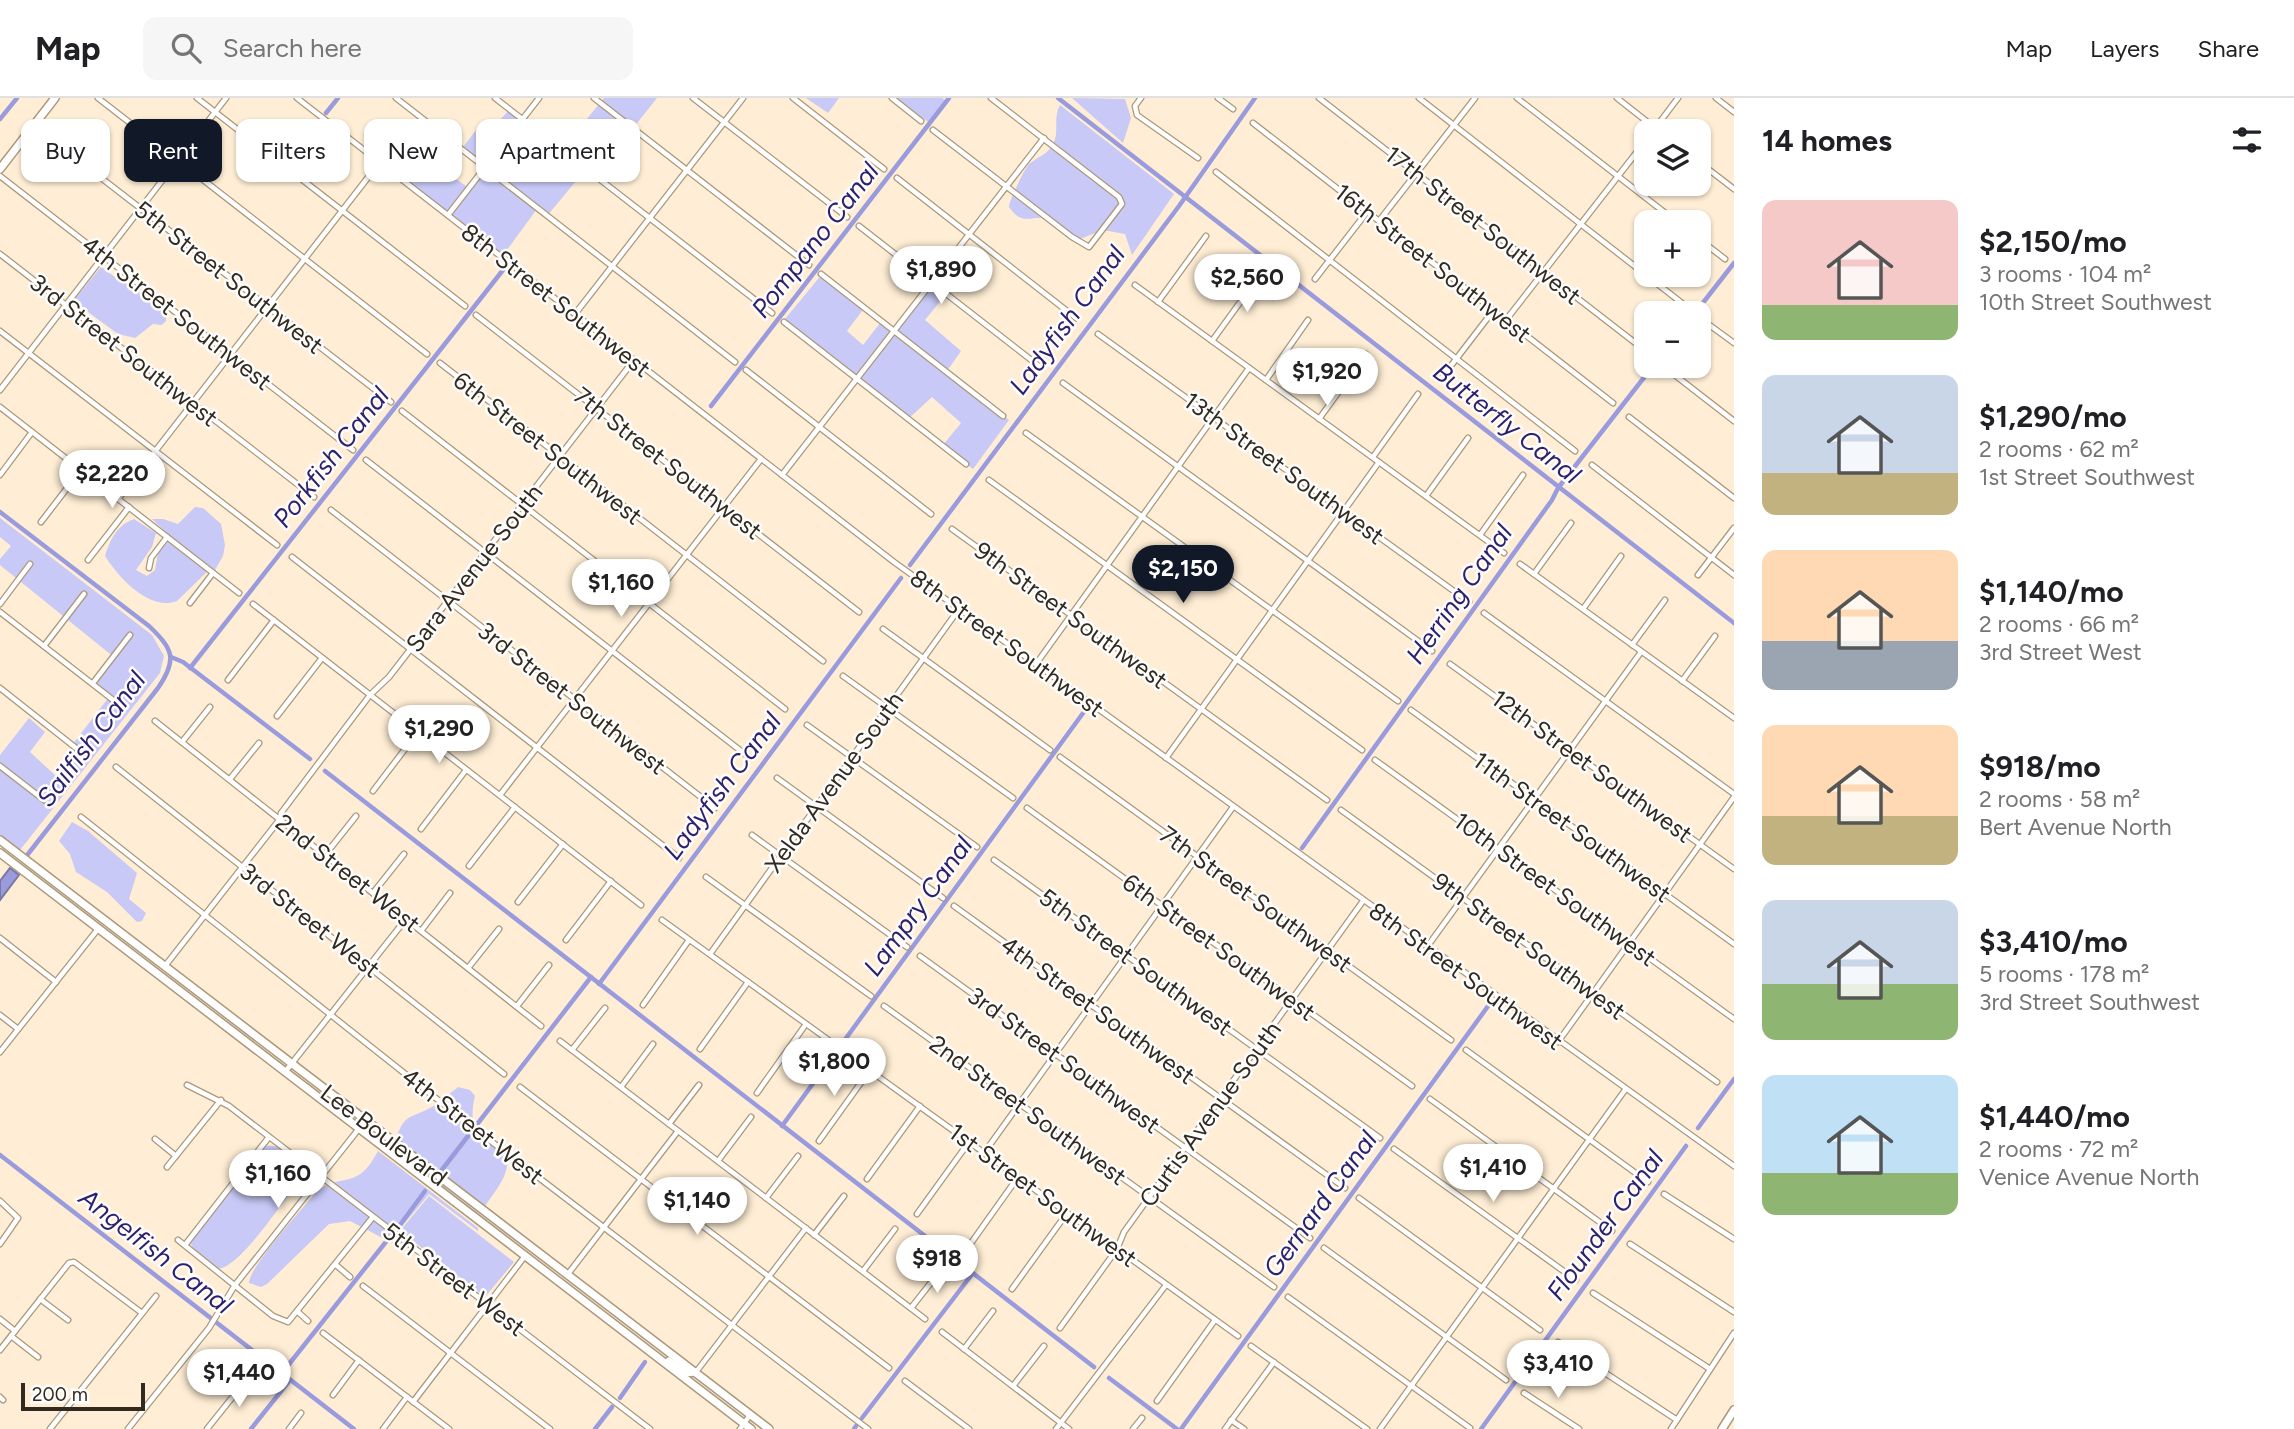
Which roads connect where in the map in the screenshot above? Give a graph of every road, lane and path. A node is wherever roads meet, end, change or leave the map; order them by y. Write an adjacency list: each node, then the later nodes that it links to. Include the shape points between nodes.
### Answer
1 (55, 98): 27 (main road)
2 (98, 98): 28 (street)
3 (197, 98): 25 (street)
4 (226, 98): 25 (street)
5 (297, 98): 40 (street, 8th Street Southwest)
6 (396, 98): 43 (street)
7 (495, 98): 30 (street)
8 (539, 98): 30 (street)
9 (594, 98): 46 (street)
10 (693, 98): 34 (street)
11 (743, 98): 34 (street)
12 (793, 98): 45 (street)
13 (892, 98): 33 (street)
14 (991, 98): 38 (street)
15 (1141, 98): 42 (street, via 1135,112)
16 (1218, 98): 24 (street)
17 (1319, 98): 49 (street, 17th Street Southwest)
18 (1419, 98): 36 (street)
19 (1475, 98): 36 (street)
20 (1517, 98): 51 (street)
21 (1617, 98): 31 (street)
22 (1678, 98): 32 (street)
23 (1716, 98): 26 (street)
24 (1234, 109)
25 (215, 112): 29 (street); 65 (street)
26 (1734, 112)
27 (39, 119)
28 (125, 119)
29 (210, 119)
30 (523, 119)
31 (1643, 119)
32 (1664, 119)
33 (921, 121)
34 (724, 122): 46 (street); 68 (street)
35 (1253, 124): 66 (street, 16th Street Southwest)
36 (1454, 125): 49 (street); 71 (street)
37 (933, 130): 61 (street)
38 (1044, 138): 61 (street); 61 (street, via 1122,204 1089,247)
39 (21, 142): 44 (main road)
40 (364, 150)
41 (1634, 156): 51 (street)
42 (1198, 158)
43 (476, 161)
44 (0, 169)
45 (884, 169)
46 (687, 170): 69 (street); 81 (street)
47 (1711, 171): 62 (street)
48 (1216, 172): 80 (street)
49 (1416, 174): 70 (street); 84 (street, 17th Street Southwest)
50 (0, 176): 77 (street, 4th Street Southwest)
51 (1618, 176): 64 (street); 71 (street)
52 (897, 178): 73 (street)
53 (476, 179): 67 (street)
54 (107, 182): 63 (street, 5th Street Southwest)
55 (161, 182): 63 (street)
56 (207, 182): 78 (street)
57 (364, 182): 65 (street)
58 (406, 182): 67 (street, 8th Street Southwest)
59 (503, 182): 82 (street)
60 (604, 182): 69 (street)
61 (1006, 187): 73 (street)
62 (1734, 189)
63 (141, 208): 77 (street); 93 (street, 5th Street Southwest)
64 (1662, 210)
65 (342, 211): 78 (street); 92 (street)
66 (1367, 212): 70 (street, 16th Street Southwest); 80 (street)
67 (448, 215): 96 (street, 8th Street Southwest)
68 (847, 217)
69 (650, 218): 82 (street); 95 (street)
70 (1379, 221): 94 (street, 16th Street Southwest)
71 (1580, 224): 84 (street); 89 (street)
72 (859, 226): 87 (street)
73 (969, 234): 87 (street); 98 (street)
74 (1206, 236): 90 (street)
75 (1711, 248): 79 (street)
76 (0, 254): 91 (street, 3rd Street Southwest)
77 (103, 257): 91 (street); 112 (street, 4th Street Southwest)
78 (305, 258): 93 (street); 110 (street)
79 (1725, 259)
80 (1330, 260): 86 (street); 113 (street)
81 (809, 265)
82 (612, 266): 96 (street); 115 (street)
83 (1262, 272): 106 (street)
84 (1543, 272): 100 (street); 107 (street, 17th Street Southwest)
85 (821, 274): 104 (street)
86 (1315, 279)
87 (932, 283): 104 (street); 117 (street)
88 (1135, 285): 90 (street)
89 (1679, 301)
90 (1158, 302): 106 (street)
91 (66, 304): 109 (street); 128 (street, 3rd Street Southwest)
92 (465, 306)
93 (268, 307): 112 (street); 127 (street, 5th Street Southwest)
94 (1493, 311): 100 (street, 16th Street Southwest); 113 (street)
95 (772, 313)
96 (575, 314): 114 (street, 8th Street Southwest)
97 (476, 315): 131 (street, 7th Street Southwest)
98 (1076, 318)
99 (1308, 320): 122 (street)
100 (1506, 320): 129 (street, 16th Street Southwest)
101 (784, 322): 121 (street)
102 (1711, 326): 108 (street)
103 (0, 331): 109 (street)
104 (894, 331): 121 (street); 133 (street)
105 (1098, 334): 135 (street, 13th Street Southwest)
106 (1212, 341): 118 (street)
107 (1634, 342)
108 (1734, 344)
109 (29, 353): 125 (street); 143 (street)
110 (427, 354)
111 (1366, 354): 136 (street)
112 (230, 355): 128 (street); 142 (street, 4th Street Southwest)
113 (1456, 359): 123 (street); 144 (street)
114 (634, 360): 131 (street, Sara Avenue South); 147 (street, 8th Street Southwest)
115 (735, 362)
116 (440, 363): 145 (street, 6th Street Southwest)
117 (1040, 366)
118 (1249, 368): 122 (street); 135 (street)
119 (746, 370): 138 (street)
120 (1679, 378): 137 (street)
121 (857, 379): 138 (street); 150 (street)
122 (1266, 380): 136 (street)
123 (1440, 380)
124 (1063, 383): 152 (street)
125 (0, 390)
126 (1418, 394): 146 (street)
127 (391, 402)
128 (193, 403): 143 (street); 159 (street, 3rd Street Southwest)
129 (1613, 403)
130 (0, 407): 139 (street)
131 (597, 409): 145 (street, Sara Avenue South); 164 (street, 7th Street Southwest)
132 (402, 411): 162 (street)
133 (1003, 416)
134 (1629, 416): 160 (street)
135 (1214, 418): 152 (street); 166 (street, 13th Street Southwest)
136 (1320, 419): 146 (street)
137 (1734, 421)
138 (820, 427): 155 (street); 167 (street)
139 (32, 432): 153 (street); 154 (street)
140 (1026, 433): 168 (street)
141 (1468, 438): 158 (street)
142 (353, 450)
143 (155, 451): 161 (street); 175 (street)
144 (1575, 451)
145 (560, 456): 162 (street, Sara Avenue South); 178 (street, 6th Street Southwest)
146 (1373, 457): 149 (street)
147 (761, 459): 155 (street, 8th Street Southwest); 164 (street)
148 (366, 460): 177 (street)
149 (1379, 462): 158 (street); 166 (street)
150 (966, 464)
151 (1592, 464): 181 (street)
152 (1178, 467): 168 (street); 183 (street)
153 (81, 470): 161 (street); 169 (street)
154 (0, 475)
155 (782, 475): 201 (street, 8th Street Southwest)
156 (1523, 475): 173 (street)
157 (989, 480): 186 (street)
158 (1426, 496): 173 (street)
159 (314, 497)
160 (1734, 498)
161 (118, 499): 163 (street)
162 (523, 505): 177 (street, Sara Avenue South); 198 (street)
163 (129, 507): 174 (street); 182 (street)
164 (724, 507): 178 (street); 205 (street, 7th Street Southwest)
165 (331, 510): 195 (street, 3rd Street Southwest)
166 (1344, 512): 183 (street); 196 (street, 13th Street Southwest)
167 (931, 514)
168 (1142, 516): 186 (street); 203 (street)
169 (41, 522)
170 (1571, 523): 189 (street)
171 (1734, 528): 181 (street)
172 (952, 529): 207 (street, 9th Street Southwest)
173 (1480, 535): 176 (street)
174 (167, 537): 187 (street); 188 (street)
175 (277, 545)
176 (1504, 552)
177 (485, 553): 195 (street, Sara Avenue South); 215 (street)
178 (687, 555): 198 (street); 220 (street, 6th Street Southwest)
179 (1621, 556): 202 (street)
180 (292, 557): 214 (street)
181 (1711, 557): 190 (street); 191 (street)
182 (88, 560)
183 (1308, 561): 203 (street); 216 (street)
184 (30, 564): 199 (street)
185 (1520, 564): 189 (street)
186 (1107, 565): 207 (street); 221 (street)
187 (149, 568)
188 (213, 573): 192 (street); 197 (street)
189 (1534, 574): 202 (street)
190 (1698, 575)
191 (1734, 575)
192 (239, 593)
193 (84, 594): 213 (street)
194 (1665, 600): 212 (street)
195 (448, 601): 214 (street, Sara Avenue South); 230 (street, 3rd Street Southwest)
196 (1469, 602)
197 (190, 603)
198 (649, 603): 215 (street); 236 (street)
199 (0, 604)
200 (253, 604): 208 (street)
201 (959, 609): 219 (street, Xelda Avenue South); 222 (street, 8th Street Southwest)
202 (1583, 609): 212 (street)
203 (1273, 611): 221 (street); 231 (street)
204 (0, 612): 213 (street)
205 (859, 612)
206 (1484, 613): 232 (street)
207 (1071, 615): 222 (street); 237 (street, 9th Street Southwest)
208 (274, 620): 218 (street); 225 (street)
209 (883, 629): 219 (street)
210 (130, 635): 227 (street)
211 (1715, 636): 226 (street)
212 (1632, 645): 217 (street)
213 (44, 646): 227 (street)
214 (411, 649): 229 (street, Sara Avenue South); 246 (street)
215 (612, 651): 230 (street); 252 (street)
216 (1433, 651)
217 (1641, 652): 226 (street); 232 (street)
218 (322, 657): 229 (street); 239 (street)
219 (923, 658): 235 (street, Xelda Avenue South); 247 (street)
220 (823, 660)
221 (1237, 660): 237 (street); 248 (street)
222 (1036, 664): 254 (street, 8th Street Southwest)
223 (1450, 664): 249 (street, 12th Street Southwest)
224 (843, 676): 235 (street)
225 (228, 680)
226 (1682, 681): 240 (street)
227 (93, 683): 233 (street)
228 (0, 688): 250 (street)
229 (370, 695): 243 (street); 276 (street, Sara Avenue South)
230 (575, 699): 246 (street); 271 (street, 3rd Street Southwest)
231 (1398, 701)
232 (1605, 701): 249 (street); 263 (street)
233 (117, 703)
234 (209, 706): 244 (street)
235 (888, 708): 251 (street, Xelda Avenue South); 264 (street)
236 (785, 709)
237 (1201, 709): 254 (street); 267 (street, 9th Street Southwest)
238 (1411, 710): 265 (street, 11th Street Southwest)
239 (277, 716)
240 (1733, 716)
241 (155, 721): 244 (street, 2nd Street West)
242 (807, 724): 251 (street)
243 (418, 732): 258 (street); 261 (street)
244 (183, 742): 260 (street, 2nd Street West)
245 (259, 743): 260 (street)
246 (537, 747): 262 (street); 289 (street)
247 (1050, 750)
248 (1362, 750)
249 (1570, 750): 265 (street); 281 (street, 12th Street Southwest)
250 (81, 752)
251 (852, 757): 268 (street, Xelda Avenue South); 282 (street)
252 (750, 758)
253 (1060, 758): 288 (street, 7th Street Southwest)
254 (1166, 758): 270 (street, 8th Street Southwest)
255 (1375, 760): 283 (street, 10th Street Southwest)
256 (0, 766): 266 (street)
257 (116, 767): 292 (street, 3rd Street West)
258 (466, 769): 262 (street); 277 (street)
259 (777, 778): 268 (street)
260 (230, 779): 276 (street, 2nd Street West)
261 (373, 791)
262 (500, 795): 269 (street)
263 (1734, 796): 281 (street)
264 (1013, 798)
265 (1534, 799): 283 (street); 298 (street, 11th Street Southwest)
266 (44, 800)
267 (1326, 800)
268 (817, 806): 287 (street, Xelda Avenue South); 299 (street)
269 (514, 807): 280 (street); 291 (street)
270 (1233, 807): 288 (street); 301 (street, 8th Street Southwest)
271 (715, 808)
272 (1027, 808): 306 (street, 6th Street Southwest)
273 (1341, 810): 300 (street, 9th Street Southwest)
274 (356, 816): 286 (street)
275 (81, 817): 307 (street, 4th Street West)
276 (280, 819): 286 (street, 2nd Street West); 292 (street, Sara Avenue South)
277 (421, 828)
278 (752, 835): 287 (street)
279 (0, 841): 325 (main road, Lee Boulevard)
280 (563, 844): 295 (street); 302 (street)
281 (1700, 844): 293 (street, 12th Street Southwest); 298 (street)
282 (977, 847)
283 (1499, 849): 300 (street); 316 (street, 10th Street Southwest)
284 (0, 853): 310 (main road, Lee Boulevard)
285 (404, 854): 296 (street)
286 (325, 855): 296 (street, 2nd Street West)
287 (781, 856): 304 (street, Xelda Avenue South); 318 (street)
288 (1197, 856): 306 (street); 320 (street, 7th Street Southwest)
289 (679, 858)
290 (994, 860): 322 (street, 5th Street Southwest)
291 (469, 866)
292 (243, 867): 307 (street, Sara Avenue South); 326 (street, 3rd Street West)
293 (1734, 869)
294 (706, 877): 304 (street)
295 (611, 881): 303 (street); 314 (street)
296 (373, 893): 308 (street, 2nd Street West)
297 (450, 893): 312 (street)
298 (1664, 894): 316 (street); 317 (street, 11th Street Southwest)
299 (943, 898)
300 (1463, 898): 319 (street); 331 (street, 9th Street Southwest)
301 (1363, 901): 319 (street, 8th Street Southwest); 320 (street, Curtis Avenue South)
302 (517, 902)
303 (641, 905)
304 (745, 905): 321 (street, Xelda Avenue South); 332 (street)
305 (954, 906): 334 (street, 4th Street Southwest)
306 (1161, 906): 322 (street); 333 (street, 6th Street Southwest)
307 (205, 915): 325 (street, Sara Avenue South); 340 (street, 4th Street West)
308 (406, 919): 312 (street, 2nd Street West); 326 (street)
309 (662, 920): 315 (street)
310 (98, 929): 328 (main road, via 106,929 166,974); 329 (street); 359 (main road, Lee Boulevard)
311 (499, 929): 327 (street)
312 (421, 931): 327 (street, 2nd Street West)
313 (0, 938): 329 (street)
314 (566, 940)
315 (690, 940): 321 (street); 335 (street)
316 (1629, 943): 331 (street); 341 (street, 10th Street Southwest)
317 (1734, 944)
318 (907, 947)
319 (1427, 947): 347 (street, 8th Street Southwest)
320 (1328, 951): 333 (street, Curtis Avenue South); 345 (street, 7th Street Southwest)
321 (710, 954): 330 (street)
322 (1126, 955): 334 (street); 351 (street, 5th Street Southwest)
323 (920, 957): 356 (street, 3rd Street Southwest)
324 (549, 965): 336 (street)
325 (164, 967): 328 (main road, Lee Boulevard)
326 (369, 967): 340 (street); 360 (street, 3rd Street West)
327 (468, 968): 336 (street, 2nd Street West)
328 (177, 977): 357 (main road, Lee Boulevard)
329 (57, 982): 344 (street)
330 (748, 982): 342 (street); 350 (street)
331 (1593, 992): 347 (street); 361 (street, 9th Street Southwest)
332 (871, 996)
333 (1292, 1000): 351 (street, Curtis Avenue South); 364 (street, 6th Street Southwest)
334 (1090, 1004): 356 (street); 369 (street, 4th Street Southwest)
335 (643, 1005)
336 (517, 1006): 343 (street, 2nd Street West)
337 (884, 1006): 372 (street, 2nd Street Southwest)
338 (605, 1008): 352 (street)
339 (0, 1015): 344 (street)
340 (330, 1015): 357 (street); 409 (street, 4th Street West)
341 (1734, 1019)
342 (806, 1024): 349 (street); 368 (street)
343 (541, 1026)
344 (18, 1029): 354 (street)
345 (1451, 1040)
346 (560, 1041): 352 (street)
347 (1558, 1042): 367 (street, 8th Street Southwest)
348 (653, 1044): 366 (street)
349 (834, 1044)
350 (699, 1049)
351 (1256, 1049): 369 (street, Curtis Avenue South); 380 (street, 5th Street Southwest)
352 (572, 1050): 366 (street)
353 (1465, 1050): 382 (street)
354 (0, 1052)
355 (847, 1054): 358 (street, 1st Street Southwest)
356 (1055, 1054): 372 (street); 385 (street, 3rd Street Southwest)
357 (292, 1064): 359 (street); 375 (main road, Lee Boulevard)
358 (870, 1070): 373 (street, 1st Street Southwest); 383 (street)
359 (285, 1073): 377 (main road, Lee Boulevard)
360 (504, 1074)
361 (1717, 1082)
362 (699, 1085): 376 (street)
363 (187, 1086): 371 (street, 5th Street West)
364 (1412, 1086)
365 (520, 1087): 396 (street)
366 (621, 1087): 376 (street)
367 (1625, 1090): 382 (street); 391 (street, 8th Street Southwest)
368 (757, 1093)
369 (1221, 1098): 385 (street, Curtis Avenue South); 398 (street, 4th Street Southwest)
370 (1430, 1099): 399 (street)
371 (220, 1100): 379 (street, 5th Street West); 388 (street)
372 (1019, 1103): 387 (street); 402 (street, 2nd Street Southwest)
373 (920, 1106): 384 (street, 1st Street Southwest); 395 (street)
374 (751, 1117): 390 (street)
375 (365, 1121): 377 (street); 428 (main road, Lee Boulevard)
376 (669, 1124): 378 (street)
377 (358, 1129): 393 (street); 424 (main road, Lee Boulevard)
378 (678, 1131): 390 (street); 396 (street)
379 (269, 1137): 393 (street, 5th Street West); 420 (street)
380 (1380, 1138)
381 (155, 1139): 388 (street)
382 (1590, 1139): 397 (street); 399 (street)
383 (819, 1141)
384 (969, 1142): 387 (street, 1st Street Southwest); 407 (street)
385 (1185, 1148): 402 (street, Curtis Avenue South); 414 (street, 3rd Street Southwest)
386 (1394, 1149): 415 (street)
387 (984, 1153): 394 (street, 1st Street Southwest)
388 (176, 1156): 392 (street)
389 (797, 1156): 403 (street)
390 (718, 1161): 403 (street)
391 (1734, 1166)
392 (167, 1167)
393 (321, 1177): 408 (street, 5th Street West); 433 (street)
394 (1018, 1177): 406 (street, 1st Street Southwest); 423 (street)
395 (867, 1178)
396 (641, 1179): 409 (street); 430 (street)
397 (1648, 1182)
398 (1345, 1188)
399 (1554, 1189): 412 (street); 415 (street)
400 (1664, 1194): 416 (street)
401 (844, 1196): 413 (street)
402 (1150, 1197): 422 (street, Curtis Avenue South, via 1117,1242); 435 (street, 2nd Street Southwest)
403 (766, 1198): 410 (street)
404 (1359, 1198): 436 (street)
405 (0, 1201): 418 (street, via 18,1218)
406 (1067, 1213): 422 (street, 1st Street Southwest); 437 (street)
407 (916, 1214)
408 (373, 1217): 425 (street); 443 (street, 5th Street West)
409 (604, 1227): 428 (street); 454 (street, 4th Street West)
410 (806, 1228): 413 (street); 430 (street)
411 (895, 1229): 427 (street)
412 (1612, 1231)
413 (814, 1235): 427 (street)
414 (1310, 1238)
415 (1518, 1238): 431 (street); 436 (street)
416 (1734, 1239)
417 (178, 1240): 420 (street)
418 (0, 1244)
419 (1630, 1244): 447 (street)
420 (185, 1245): 433 (street)
421 (1324, 1248): 462 (street)
422 (1117, 1249): 432 (street, 1st Street Southwest); 455 (street, Curtis Avenue South)
423 (964, 1253)
424 (525, 1256): 438 (main road, via 533,1257 575,1289); 443 (street); 464 (main road, Lee Boulevard)
425 (335, 1265): 429 (street); 446 (street)
426 (944, 1266): 444 (street)
427 (863, 1271): 444 (street)
428 (568, 1275): 438 (main road, Lee Boulevard)
429 (350, 1276)
430 (768, 1276): 454 (street); 474 (street)
431 (1576, 1280)
432 (1166, 1284): 452 (street, 1st Street Southwest); 494 (street)
433 (235, 1285): 446 (street, via 273,1316 288,1322); 497 (street, via 209,1328)
434 (363, 1286): 470 (street)
435 (1274, 1287)
436 (1482, 1287): 456 (street); 462 (street)
437 (1012, 1289)
438 (589, 1291): 476 (main road, Lee Boulevard)
439 (1593, 1293): 475 (street)
440 (156, 1296): 448 (street)
441 (1287, 1297): 481 (street)
442 (40, 1299): 448 (street, via 74,1262); 451 (street); 457 (street)
443 (487, 1305): 470 (street); 503 (street, 5th Street West)
444 (911, 1308): 450 (street)
445 (993, 1311): 468 (street)
446 (298, 1312): 453 (street)
447 (1734, 1312)
448 (142, 1314): 496 (street)
449 (0, 1319): 457 (street)
450 (925, 1319)
451 (68, 1320)
452 (1215, 1320): 461 (street, 1st Street Southwest); 485 (street)
453 (309, 1321)
454 (732, 1325): 476 (street); 506 (street, 4th Street West)
455 (1060, 1328)
456 (1540, 1330)
457 (15, 1331): 460 (street)
458 (942, 1332): 468 (street)
459 (323, 1333): 472 (street)
460 (11, 1336): 469 (street); 471 (street)
461 (1238, 1336)
462 (1447, 1336): 478 (street); 481 (street)
463 (1733, 1337): 475 (street)
464 (634, 1340): 476 (main road, via 640,1339 686,1373); 495 (main road, Lee Boulevard)
465 (1558, 1342): 493 (street)
466 (1044, 1346): 480 (street)
467 (1251, 1346): 473 (street)
468 (964, 1349): 480 (street)
469 (0, 1350)
470 (450, 1353): 486 (street); 502 (street)
471 (38, 1357)
472 (359, 1360): 483 (street); 484 (street)
473 (1274, 1362): 492 (street); 513 (street)
474 (889, 1368)
475 (1710, 1369): 493 (street)
476 (695, 1373): 489 (main road, Lee Boulevard)
477 (251, 1374): 498 (street)
478 (1506, 1380)
479 (905, 1381): 507 (street)
480 (1013, 1386): 494 (street)
481 (1411, 1386): 514 (street); 515 (street)
482 (1524, 1393): 516 (street)
483 (332, 1395)
484 (407, 1397): 486 (street); 500 (street)
485 (1157, 1401)
486 (414, 1402): 501 (street)
487 (1734, 1410): 518 (main road)
488 (301, 1413): 499 (street)
489 (750, 1415): 495 (street); 505 (main road, Lee Boulevard)
490 (1734, 1417): 519 (main road)
491 (1142, 1418): 510 (street)
492 (1231, 1420): 511 (street); 512 (street)
493 (1677, 1420): 517 (street)
494 (1061, 1423): 508 (street); 509 (street)
495 (742, 1426): 504 (main road, Lee Boulevard)
496 (50, 1429)
497 (128, 1429)
498 (207, 1429)
499 (289, 1429)
500 (383, 1429)
501 (449, 1429)
502 (550, 1429)
503 (650, 1429)
504 (751, 1429)
505 (769, 1429)
506 (868, 1429)
507 (969, 1429)
508 (1056, 1429)
509 (1069, 1429)
510 (1133, 1429)
511 (1225, 1429)
512 (1244, 1429)
513 (1367, 1429)
514 (1380, 1429)
515 (1470, 1429)
516 (1579, 1429)
517 (1671, 1429)
518 (1722, 1429)
519 (1728, 1429)

